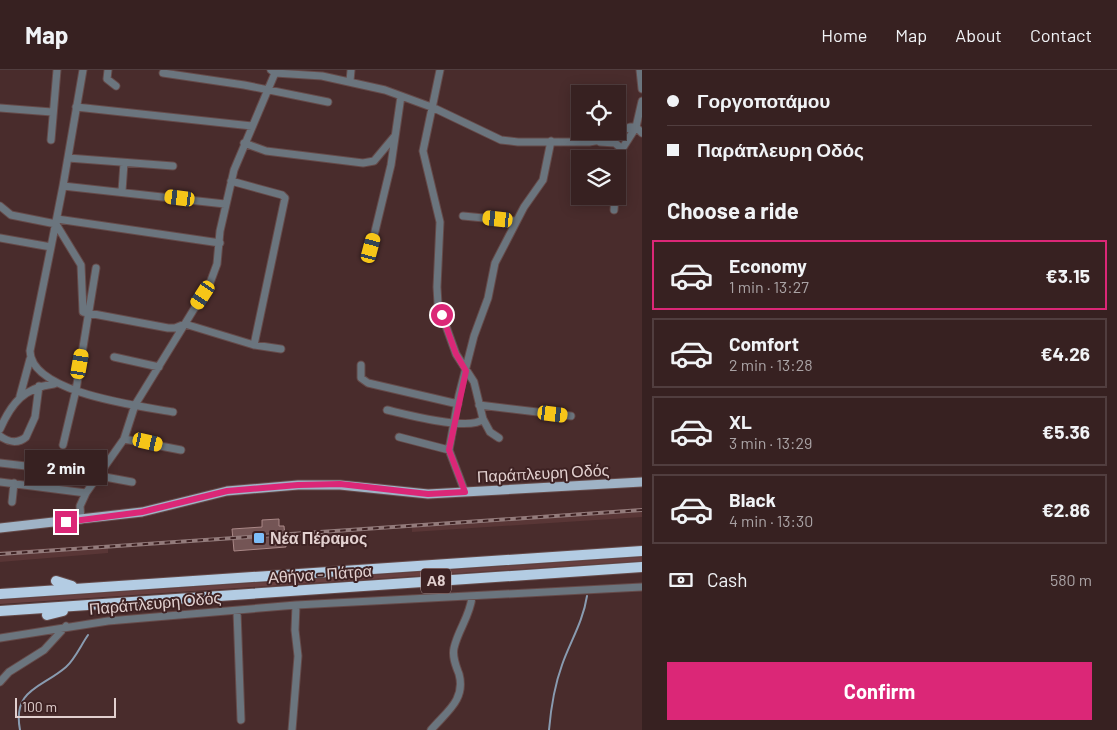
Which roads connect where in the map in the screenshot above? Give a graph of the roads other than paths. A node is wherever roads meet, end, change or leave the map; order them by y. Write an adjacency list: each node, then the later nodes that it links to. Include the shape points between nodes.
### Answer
1 (57, 70): 19 (street)
2 (83, 70): 17 (street)
3 (108, 70): 10 (street, via 107,79)
4 (351, 70): 9 (street)
5 (440, 70): 18 (street)
6 (640, 70): 11 (street)
7 (273, 71): 9 (street); 12 (street)
8 (163, 73): 12 (street, via 219,80)
9 (350, 81): 13 (street)
10 (116, 86)
11 (642, 89)
12 (268, 91): 15 (street); 20 (street)
13 (401, 96): 18 (street); 23 (street)
14 (642, 101): 21 (street)
15 (328, 102)
16 (0, 108): 19 (street)
17 (76, 108): 20 (street); 29 (street)
18 (434, 108): 25 (street, via 501,140); 55 (street, via 424,156 440,222 437,296 456,354)
19 (52, 112): 24 (street)
20 (252, 126): 27 (street)
21 (636, 127): 22 (street); 26 (street); 28 (street)
22 (642, 133)
23 (394, 137): 27 (street, via 374,161 363,163 266,152); 45 (street, via 389,176)
24 (51, 140)
25 (551, 141): 26 (street); 40 (street, via 543,180)
26 (589, 142): 28 (street, via 615,144)
27 (244, 143): 32 (street)
28 (622, 149)
29 (68, 158): 30 (street); 33 (street)
30 (124, 163): 31 (street); 34 (street)
31 (172, 166)
32 (231, 181): 35 (street); 49 (street, via 286,198)
33 (63, 186): 34 (street); 41 (street)
34 (122, 191): 35 (street)
35 (225, 204): 43 (street)
36 (614, 205): 38 (street)
37 (0, 206): 41 (street, via 11,216)
38 (614, 210)
39 (463, 216): 40 (street)
40 (516, 221): 55 (street, via 495,263)
41 (56, 222): 43 (street); 44 (street); 47 (street, via 81,265 82,308)
42 (0, 238): 44 (street)
43 (220, 243): 48 (street, via 212,278)
44 (51, 247): 52 (street)
45 (371, 248)
46 (96, 268): 47 (street)
47 (88, 314): 48 (street, via 168,328); 58 (street)
48 (185, 324): 49 (street); 54 (street)
49 (254, 345): 50 (street)
50 (282, 349)
51 (114, 357): 54 (street)
52 (30, 359): 56 (street, via 35,368); 59 (street)
53 (361, 365): 60 (street, via 361,378 368,383)
54 (159, 367): 61 (street)
55 (466, 371): 60 (street); 62 (street, via 474,382)
56 (55, 384): 57 (street); 58 (street)
57 (39, 386): 59 (street); 69 (street, via 35,417 26,438 15,442)
58 (76, 390): 61 (street); 73 (street)
59 (18, 401): 68 (street)
60 (458, 404): 67 (street)
61 (135, 405): 64 (street); 72 (street)
62 (479, 405): 65 (street); 66 (street)
63 (386, 410): 67 (street)
64 (173, 412)
65 (572, 416)
66 (483, 420): 67 (street); 71 (street, via 490,432)
67 (454, 424): 75 (street)
68 (0, 429)
69 (0, 436)
70 (399, 437): 75 (street)
71 (499, 438)
72 (124, 440): 74 (street); 77 (street)
73 (63, 444)
74 (181, 450)
75 (449, 450): 82 (street)
76 (0, 463): 77 (street)
77 (97, 475): 79 (street); 83 (street)
78 (0, 482): 81 (street)
79 (132, 482)
80 (642, 482): 82 (main road, Παράπλευρη Οδός)
81 (14, 483): 83 (street); 84 (street)
82 (465, 492): 85 (main road, Παράπλευρη Οδός, via 428,494 340,484 298,485 227,491 142,512)
83 (86, 493): 85 (street, via 80,506)
84 (12, 502)
85 (81, 520): 86 (main road, Παράπλευρη Οδός)
86 (0, 528)
87 (642, 551): 91 (highway, Αθήνα - Πάτρα / Α8)
88 (642, 567): 94 (highway, Αθήνα - Πάτρα / Α8)
89 (56, 581): 91 (highway)
90 (642, 587): 93 (street, Παράπλευρη Οδός)
91 (83, 588): 92 (highway, Αθήνα - Πάτρα / Α8)
92 (0, 594)
93 (472, 597): 95 (street, Παράπλευρη Οδός); 104 (street, via 453,650 460,679 459,697)
94 (81, 605): 96 (highway, Αθήνα - Πάτρα / Α8); 98 (highway)
95 (296, 605): 97 (street, Παράπλευρη Οδός); 103 (street, via 294,630 298,656)
96 (0, 611)
97 (237, 611): 99 (street, Παράπλευρη Οδός); 102 (street)
98 (47, 615)
99 (66, 626): 100 (street, Παράπλευρη Οδός); 101 (street, via 48,646 9,672)
100 (0, 638)
101 (0, 682)
102 (241, 720)
103 (292, 730)
104 (431, 730)

